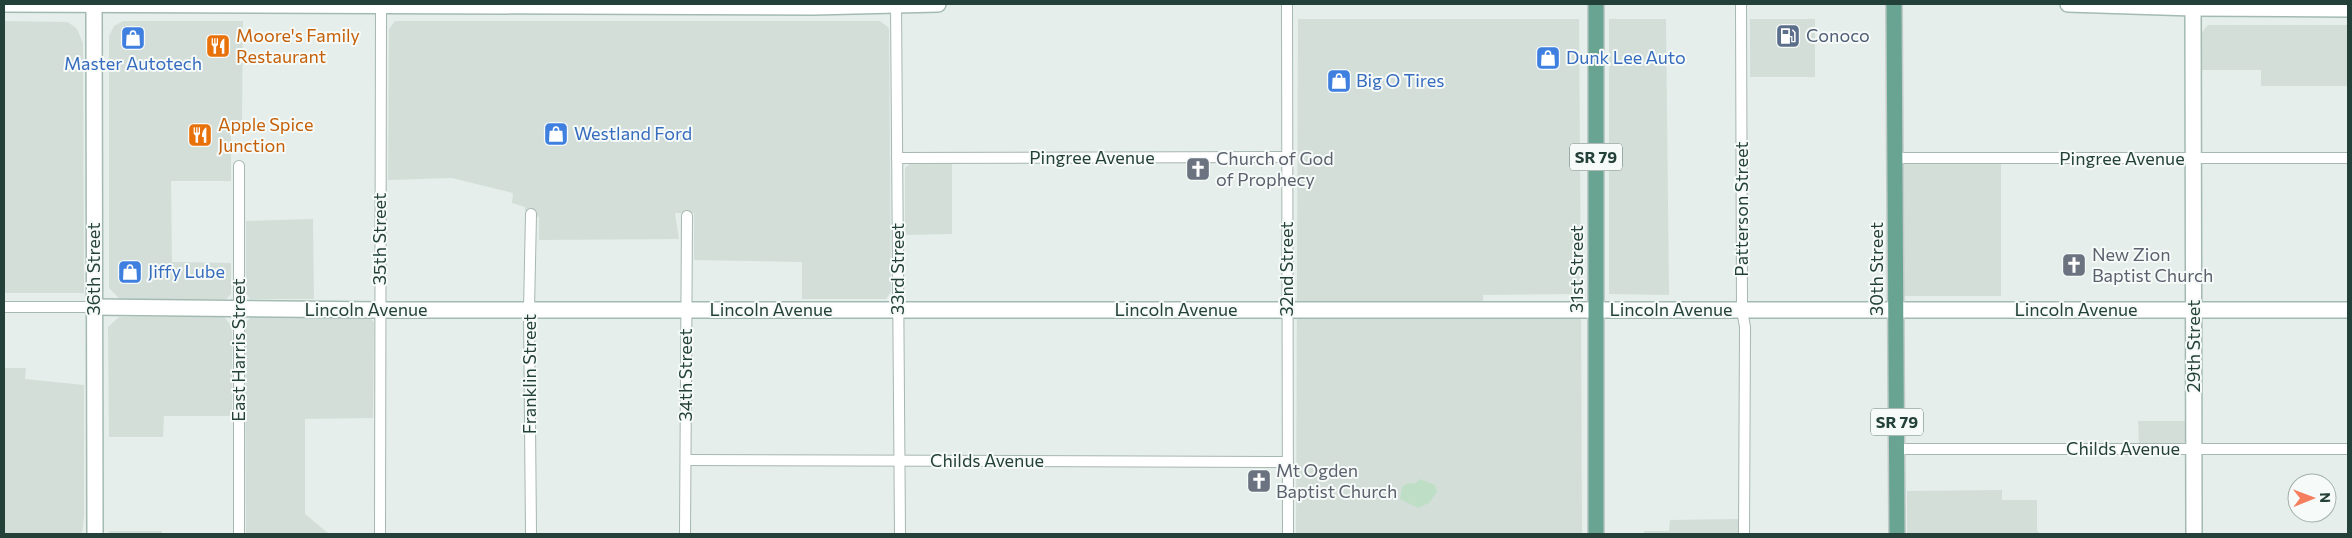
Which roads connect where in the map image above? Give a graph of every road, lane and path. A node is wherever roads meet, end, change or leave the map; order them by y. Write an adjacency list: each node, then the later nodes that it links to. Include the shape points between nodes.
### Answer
1 (4, 4): 2 (street)
2 (94, 4): 3 (street); 24 (street, 36th Street)
3 (226, 4): 4 (street)
4 (381, 4): 5 (street, via 813,7); 27 (street, 35th Street)
5 (896, 4): 6 (street); 16 (street, 33rd Street)
6 (938, 4)
7 (1287, 4): 15 (street, 32nd Street)
8 (1596, 4): 26 (main road, 31st Street / SR 79)
9 (1742, 4): 32 (street, Patterson Street)
10 (1894, 4): 17 (main road, 30th Street / SR 79)
11 (2068, 4): 12 (street)
12 (2094, 5): 13 (street)
13 (2192, 6): 14 (street); 19 (street, 29th Street)
14 (2348, 9)
15 (1287, 157): 16 (street, Pingree Avenue); 31 (street, 32nd Street)
16 (897, 158): 30 (street, 33rd Street)
17 (1895, 158): 19 (street, Pingree Avenue); 33 (main road, 30th Street / SR 79)
18 (2348, 158): 19 (street, Pingree Avenue)
19 (2193, 159): 34 (street, 29th Street)
20 (239, 166): 25 (street, East Harris Street)
21 (531, 214): 28 (street, Franklin Street)
22 (687, 216): 29 (street, 34th Street)
23 (4, 307): 24 (street, Lincoln Avenue)
24 (94, 307): 25 (street, Lincoln Avenue); 42 (street, 36th Street)
25 (239, 309): 27 (street, Lincoln Avenue); 43 (street, East Harris Street)
26 (1596, 309): 31 (street, Lincoln Avenue); 32 (street, Lincoln Avenue); 49 (main road, 31st Street / SR 79)
27 (380, 310): 28 (street, Lincoln Avenue); 44 (street, 35th Street)
28 (529, 310): 29 (street, Lincoln Avenue); 45 (street, Franklin Street)
29 (686, 310): 30 (street, Lincoln Avenue); 39 (street, 34th Street)
30 (898, 310): 31 (street, Lincoln Avenue); 40 (street, 33rd Street)
31 (1288, 310): 41 (street, 32nd Street)
32 (1742, 310): 33 (street, Lincoln Avenue); 50 (street, Patterson Street, via 1745,327)
33 (1896, 310): 34 (street, Lincoln Avenue); 38 (main road, 30th Street / SR 79)
34 (2194, 310): 35 (street, Lincoln Avenue); 36 (street, 29th Street)
35 (2348, 310)
36 (2194, 449): 37 (street, Childs Avenue); 38 (street, Childs Avenue); 52 (street, 29th Street)
37 (2348, 449)
38 (1897, 450): 51 (main road, 30th Street / SR 79)
39 (686, 460): 40 (street, Childs Avenue); 46 (street, 34th Street)
40 (899, 461): 41 (street, Childs Avenue); 47 (street, 33rd Street)
41 (1288, 462): 48 (street, 32nd Street)
42 (95, 534)
43 (238, 534)
44 (380, 534)
45 (531, 534)
46 (685, 534)
47 (900, 534)
48 (1288, 534)
49 (1596, 534)
50 (1744, 534)
51 (1897, 534)
52 (2194, 534)

